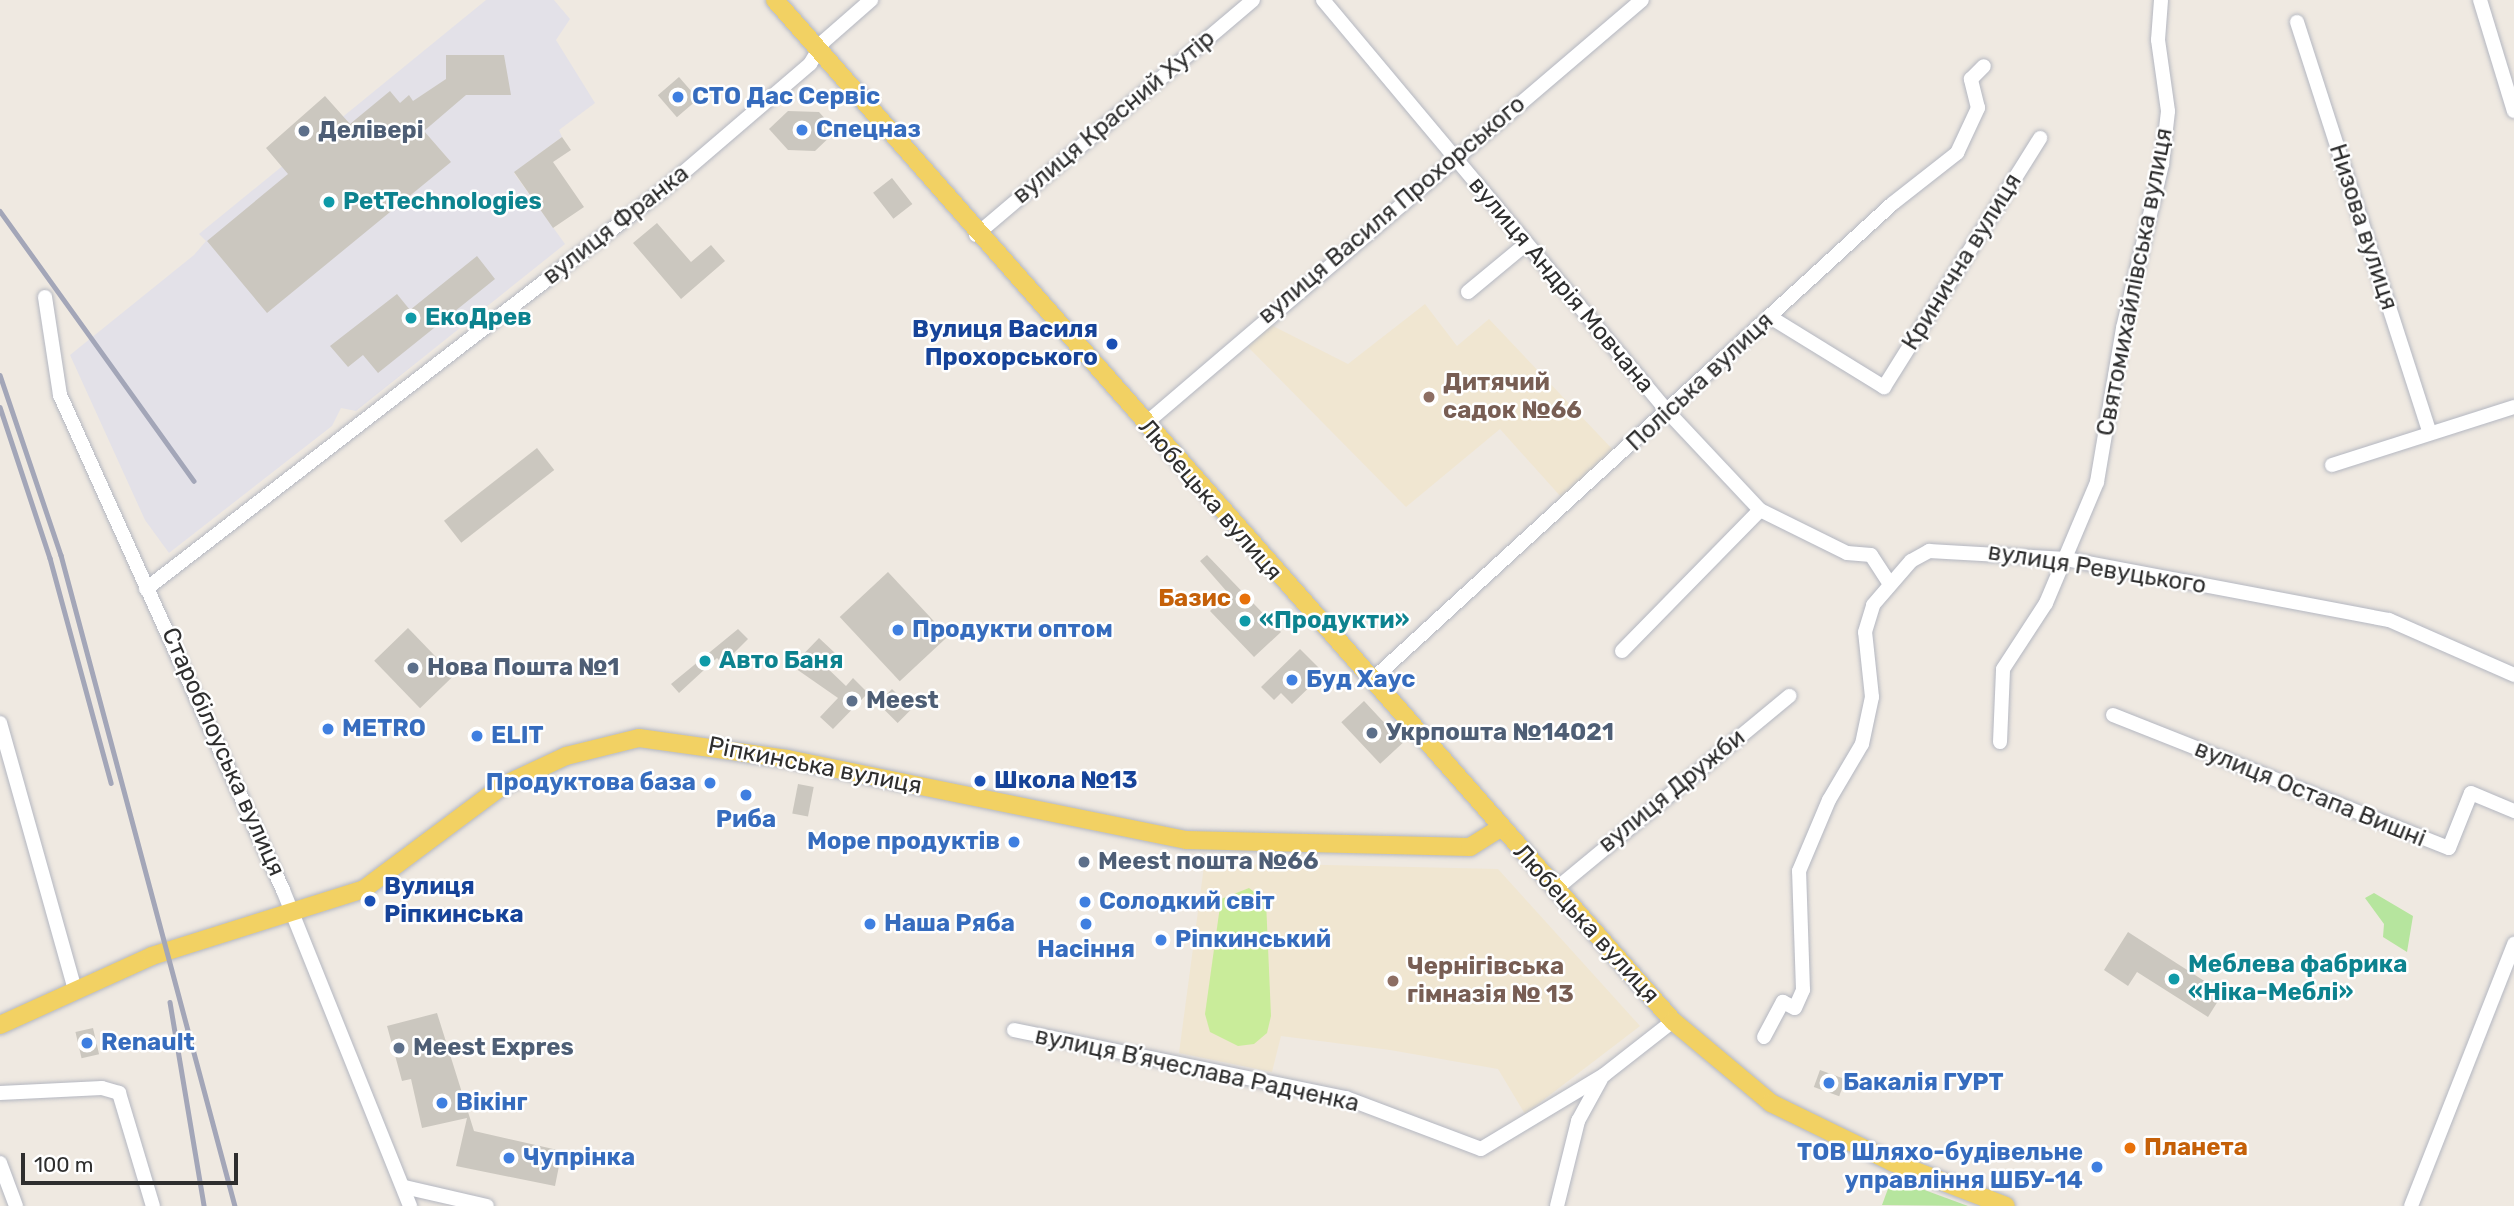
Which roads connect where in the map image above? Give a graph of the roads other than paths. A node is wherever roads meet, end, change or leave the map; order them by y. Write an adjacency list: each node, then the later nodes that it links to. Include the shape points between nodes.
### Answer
1 (775, 0): 9 (main road, Любецька вулиця)
2 (871, 0): 9 (street, вулиця Франка, via 823,42)
3 (1253, 0): 14 (street, вулиця Красний Хутір)
4 (1323, 0): 13 (street, вулиця Андрія Мовчана)
5 (1642, 0): 13 (street, вулиця Василя Прохорського)
6 (2161, 0): 25 (street, Святомихайлівська вулиця, via 2158,40 2168,111 2162,164 2097,482)
7 (2480, 0): 11 (street)
8 (2297, 22): 22 (street, Низова вулиця)
9 (819, 54): 14 (main road, Любецька вулиця); 27 (street, вулиця Франка, via 663,190)
10 (1984, 66): 18 (street, Поліська вулиця, via 1971,79 1978,108 1957,153)
11 (2514, 111)
12 (2039, 138): 18 (street, Кринична вулиця, via 1884,387)
13 (1452, 156): 15 (street, вулиця Андрія Мовчана); 21 (street, вулиця Василя Прохорського)
14 (976, 235): 21 (main road, Любецька вулиця)
15 (1527, 244): 16 (street); 20 (street, вулиця Андрія Мовчана)
16 (1468, 292)
17 (45, 297): 27 (street, Старобілоуська вулиця, via 60,396)
18 (1770, 317): 20 (street, Поліська вулиця)
19 (2514, 407): 22 (street)
20 (1668, 412): 24 (street, вулиця Андрія Мовчана); 30 (street, Поліська вулиця)
21 (1145, 424): 30 (main road, Любецька вулиця)
22 (2430, 433): 23 (street)
23 (2332, 465)
24 (1760, 510): 26 (street, вулиця Андрія Мовчана, via 1847,553 1871,555); 28 (street)
25 (2066, 559): 26 (street, вулиця Ревуцького, via 1928,551); 29 (street, вулиця Ревуцького, via 2389,620); 34 (street, Святомихайлівська вулиця, via 2003,669)
26 (1884, 579): 44 (street, вулиця Ревуцького, via 1865,632 1872,697 1862,744 1829,800 1799,871 1797,913 1807,970 1789,1005)
27 (146, 589): 38 (street, Старобілоуська вулиця)
28 (1622, 651)
29 (2514, 675)
30 (1372, 680): 36 (main road, Любецька вулиця)
31 (1789, 696): 37 (street, вулиця Дружби)
32 (2113, 715): 35 (street, вулиця Остапа Вишні, via 2449,848 2471,793)
33 (0, 723): 40 (street)
34 (2000, 742)
35 (2514, 811)
36 (1501, 828): 37 (main road, Любецька вулиця); 38 (main road, Ріпкинська вулиця, via 1470,847 1186,840 788,759 639,738 535,769 471,806 364,889)
37 (1556, 888): 41 (main road, Любецька вулиця)
38 (293, 915): 40 (main road, Ріпкинська вулиця, via 171,950); 48 (street, Старобілоуська вулиця)
39 (2514, 944): 55 (street)
40 (75, 990): 42 (main road, Ріпкинська вулиця)
41 (1673, 1021): 45 (street, вулиця Вʼячеслава Радченка); 54 (main road, Любецька вулиця, via 1771,1103 1892,1161)
42 (0, 1025)
43 (1014, 1030): 45 (street, вулиця Вʼячеслава Радченка, via 1346,1098 1481,1149)
44 (1764, 1037)
45 (1604, 1075): 53 (street, вулиця Вʼячеслава Радченка, via 1578,1121)
46 (0, 1093): 50 (street, via 102,1088 119,1093)
47 (0, 1163): 49 (street)
48 (404, 1187): 51 (street, Старобілоуська вулиця); 52 (street)
49 (16, 1206)
50 (153, 1206)
51 (410, 1206)
52 (487, 1206)
53 (1557, 1206)
54 (2006, 1206)
55 (2412, 1206)

